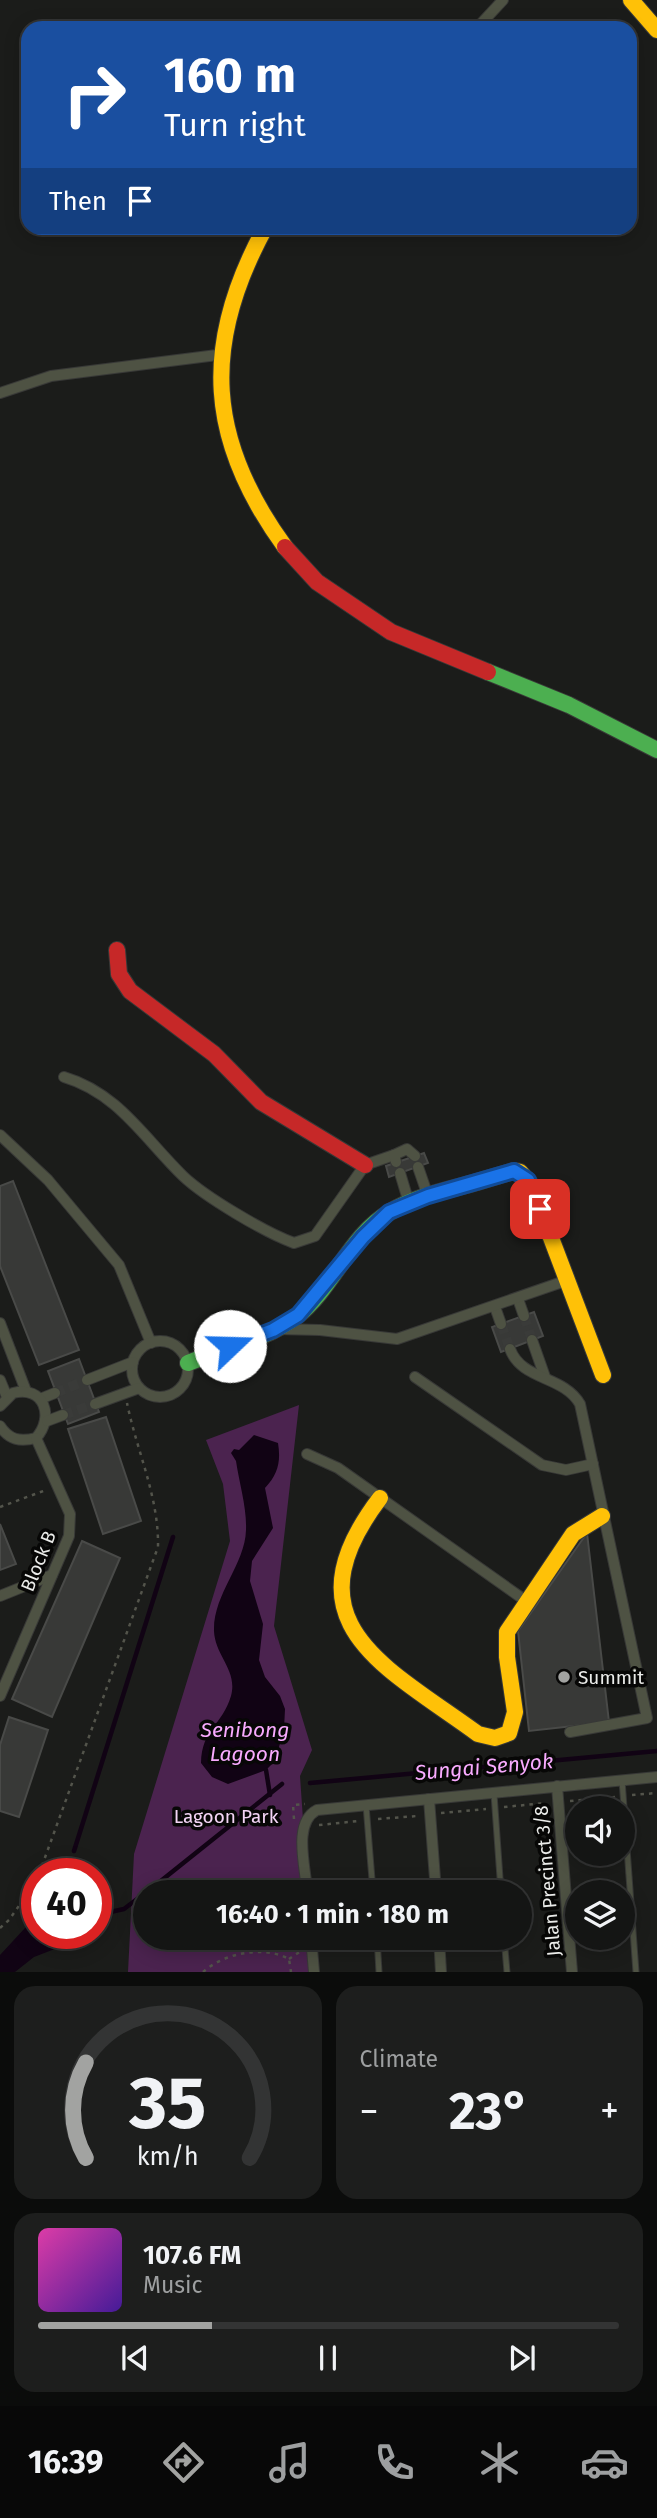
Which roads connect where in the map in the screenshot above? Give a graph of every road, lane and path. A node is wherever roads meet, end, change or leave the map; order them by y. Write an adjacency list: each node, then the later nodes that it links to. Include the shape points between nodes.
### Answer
1 (503, 0): 3 (street)
2 (631, 0): 4 (main road)
3 (484, 21)
4 (657, 30)
5 (261, 235): 6 (main road, via 234,300)
6 (225, 354): 7 (street, via 51,376); 8 (main road, via 219,374 220,410 230,446 265,519 317,582 391,632 569,705)
7 (0, 393)
8 (657, 750)
9 (117, 950): 13 (main road, via 118,974 130,991 214,1054 261,1102)
10 (64, 1077): 13 (street, via 88,1084 109,1098 199,1189 294,1243 315,1236)
11 (0, 1135): 24 (street, via 48,1180 119,1265)
12 (397, 1163): 13 (street); 14 (street, via 407,1149); 15 (street)
13 (365, 1165)
14 (428, 1196): 15 (main road); 16 (main road, via 508,1171 520,1172 531,1185)
15 (409, 1203): 22 (main road, via 389,1212 307,1307)
16 (565, 1282): 17 (street); 28 (main road)
17 (518, 1299): 18 (street); 19 (street)
18 (495, 1307): 21 (street); 22 (street, via 397,1339)
19 (524, 1316)
20 (0, 1323): 34 (street)
21 (501, 1324)
22 (273, 1330): 27 (main road)
23 (532, 1340): 30 (street)
24 (151, 1343): 26 (street, via 136,1353); 27 (street, via 169,1343)
25 (510, 1349): 30 (street, via 520,1367)
26 (133, 1362): 32 (street); 33 (street)
27 (188, 1363): 33 (street, via 186,1381 173,1394 155,1397)
28 (603, 1375)
29 (415, 1377): 45 (street, via 542,1465 566,1470)
30 (545, 1377): 45 (street, via 570,1391 580,1404)
31 (0, 1380): 38 (street)
32 (87, 1380)
33 (139, 1388): 36 (street)
34 (26, 1391): 37 (street); 38 (street)
35 (55, 1393): 37 (street)
36 (125, 1393): 39 (street); 69 (path, via 159,1522 158,1547)
37 (40, 1399): 41 (street)
38 (3, 1401)
39 (95, 1404)
40 (64, 1415): 41 (street)
41 (47, 1421): 43 (street)
42 (0, 1426): 43 (street, via 18,1440)
43 (36, 1438): 46 (street, Block B)
44 (307, 1454): 47 (street, via 338,1468)
45 (593, 1465): 49 (street)
46 (58, 1487): 48 (path); 50 (street, Block B, via 70,1514 69,1536)
47 (380, 1498): 52 (street); 52 (main road, via 348,1548 342,1596 348,1625 369,1654 478,1734 502,1737 514,1727 506,1639)
48 (0, 1507)
49 (602, 1516): 52 (main road, via 573,1534); 54 (street, via 647,1718)
50 (51, 1575): 51 (street); 53 (street, Block B)
51 (0, 1596)
52 (526, 1601)
53 (0, 1696)
54 (570, 1732)
55 (657, 1777): 56 (street)
56 (622, 1780): 57 (street); 60 (lane)
57 (557, 1786): 58 (street); 63 (street, Jalan Precinct 3/8)
58 (494, 1793): 61 (street); 65 (lane)
59 (657, 1793): 60 (path)
60 (623, 1796)
61 (429, 1799): 64 (street); 66 (street)
62 (565, 1801): 63 (path)
63 (558, 1802): 65 (path); 89 (street, Jalan Precinct 3/8)
64 (366, 1805): 67 (lane); 68 (street, via 317,1810 306,1818)
65 (495, 1808): 66 (path); 74 (lane)
66 (430, 1814): 67 (path); 73 (street)
67 (367, 1821): 68 (path); 72 (lane)
68 (303, 1828): 71 (street)
69 (45, 1858)
70 (628, 1866): 90 (lane)
71 (306, 1880)
72 (372, 1880)
73 (435, 1880)
74 (500, 1880)
75 (21, 1903): 76 (path)
76 (0, 1928)
77 (302, 1950): 82 (path)
78 (312, 1950): 85 (street)
79 (377, 1950): 86 (lane)
80 (440, 1950): 87 (street)
81 (505, 1950): 88 (lane)
82 (289, 1959): 83 (path, via 275,1951 243,1953); 84 (path)
83 (202, 1972)
84 (291, 1972)
85 (314, 1972)
86 (379, 1972)
87 (441, 1972)
88 (507, 1972)
89 (572, 1972)
90 (636, 1972)

